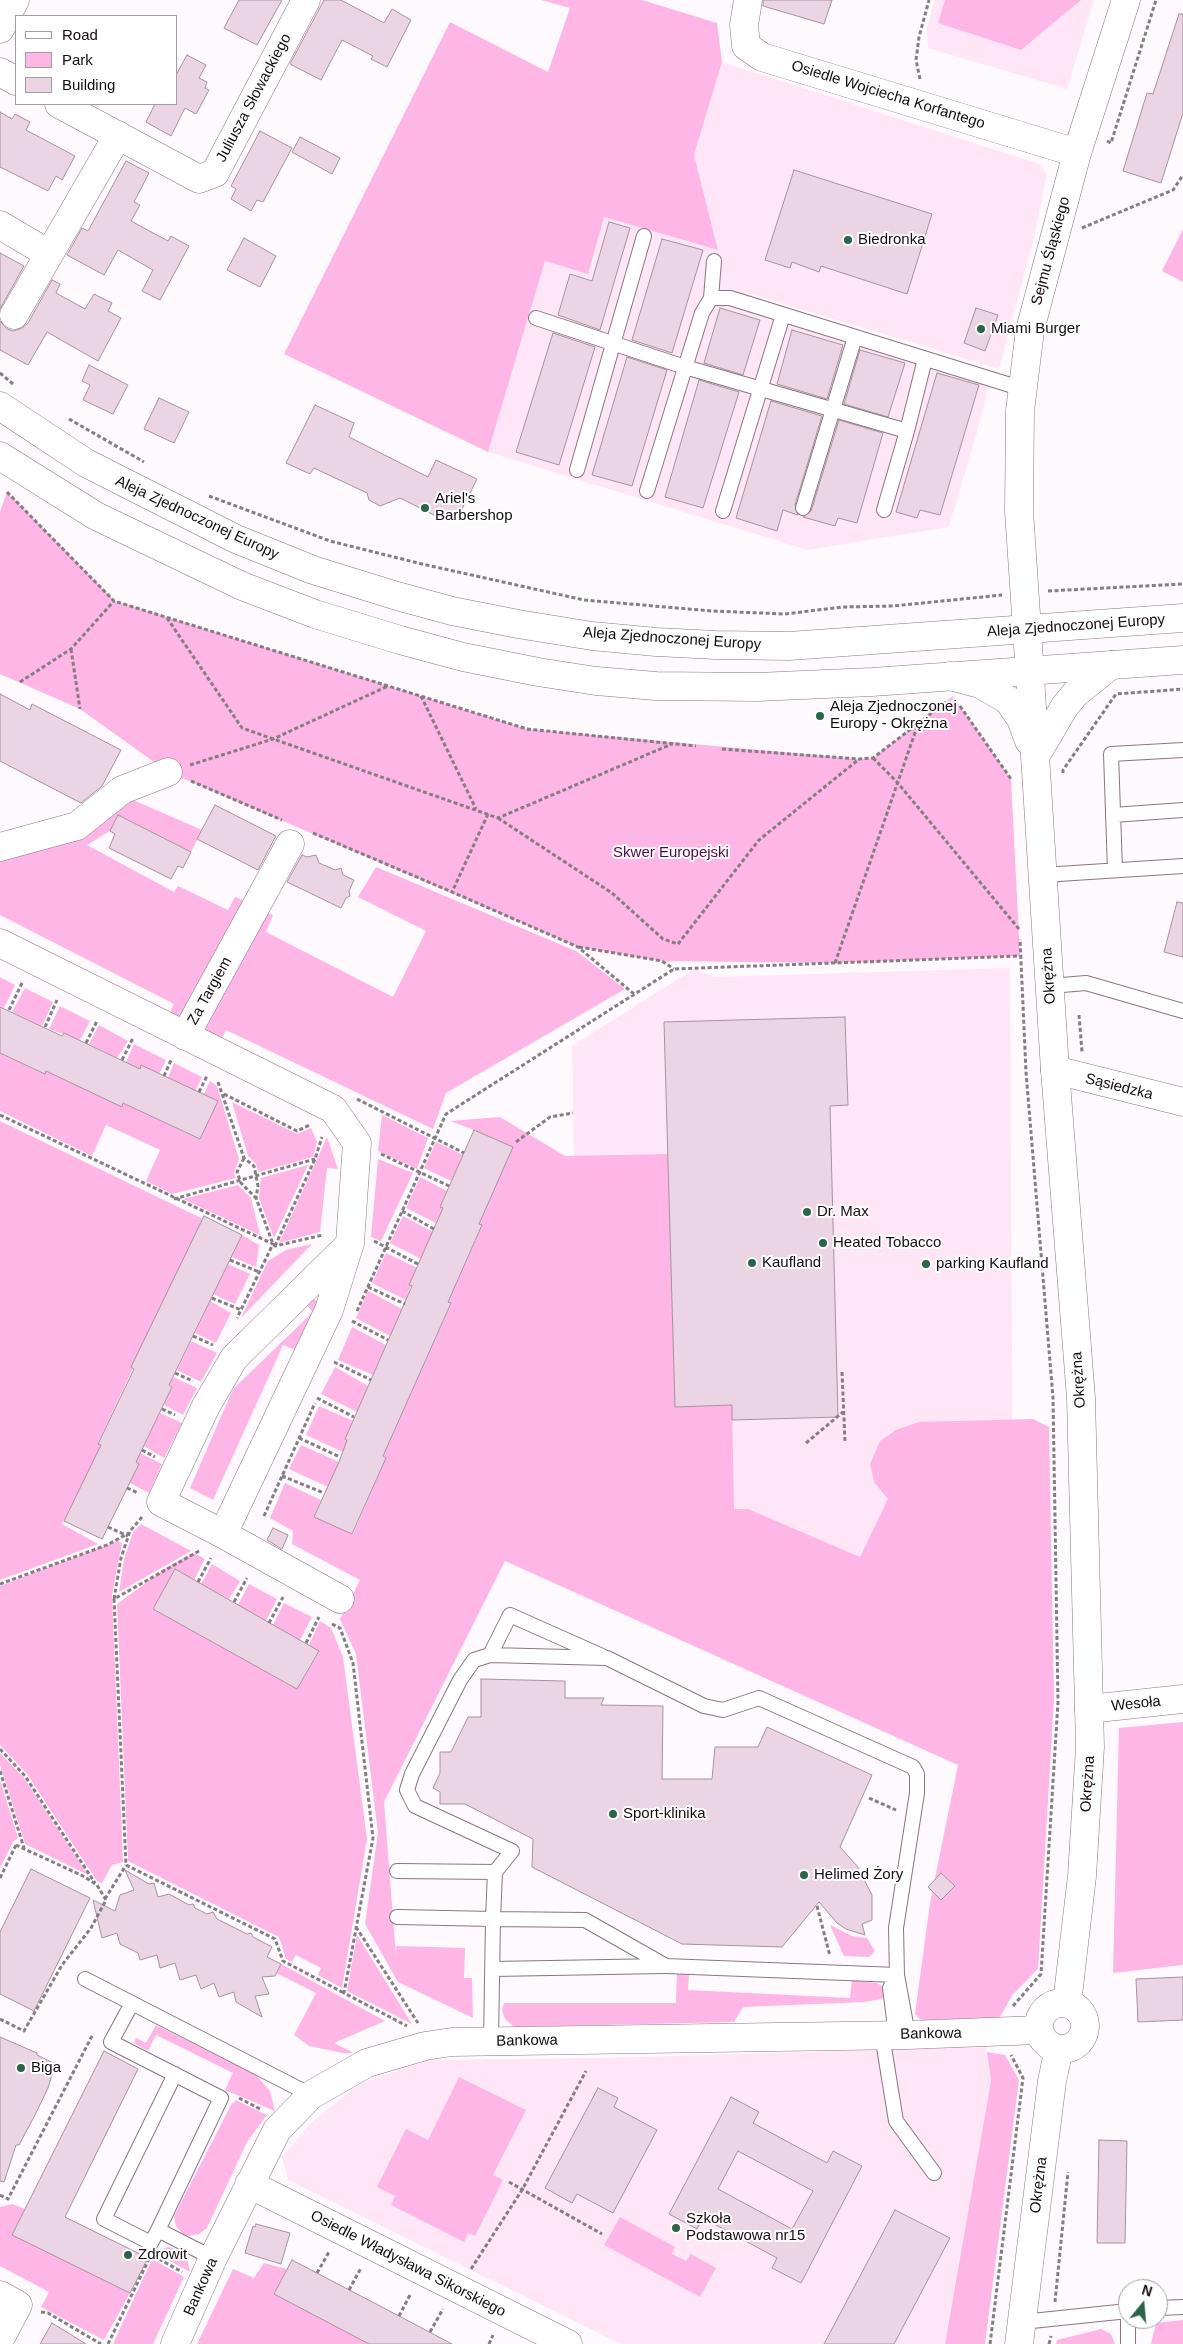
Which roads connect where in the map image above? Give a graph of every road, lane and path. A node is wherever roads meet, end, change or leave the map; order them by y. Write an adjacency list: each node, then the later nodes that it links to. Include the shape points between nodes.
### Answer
1 (15, 0): 7 (street)
2 (306, 0): 12 (street, Juliusza Słowackiego, via 214,173 199,179)
3 (748, 0): 14 (street, Osiedle Wojciecha Korfantego, via 744,25 746,46 762,57)
4 (929, 0): 10 (path, via 916,60)
5 (1126, 0): 14 (street, Sejmu Śląskiego)
6 (1156, 0): 13 (path, via 1111,143)
7 (0, 29)
8 (0, 72): 9 (street)
9 (15, 80)
10 (920, 80)
11 (61, 105): 12 (street, Juliusza Słowackiego)
12 (118, 135): 19 (street)
13 (1102, 140)
14 (1077, 153): 18 (street, Sejmu Śląskiego)
15 (1183, 175): 18 (path, via 1173,190)
16 (0, 225): 19 (street)
17 (644, 236): 26 (lane)
18 (1054, 239): 32 (street, Sejmu Śląskiego, via 1030,330)
19 (50, 254): 22 (street)
20 (714, 261): 21 (lane)
21 (711, 298): 23 (lane, via 730,298); 28 (lane, via 702,312)
22 (14, 315)
23 (783, 315): 25 (lane); 31 (lane)
24 (536, 318): 26 (lane)
25 (855, 337): 27 (lane); 34 (lane)
26 (614, 344): 28 (lane); 39 (lane)
27 (925, 359): 32 (lane); 36 (lane)
28 (685, 366): 31 (lane); 41 (lane)
29 (0, 373): 30 (path)
30 (21, 389)
31 (761, 389): 34 (lane); 45 (lane)
32 (1023, 389): 47 (street, Sejmu Śląskiego, via 1019,511)
33 (0, 406): 52 (street, Aleja Zjednoczonej Europy, via 86,463 236,539 313,570 452,611 592,636 716,645 789,646)
34 (832, 410): 36 (lane); 43 (lane)
35 (62, 415): 38 (path)
36 (907, 431): 44 (lane)
37 (0, 456): 59 (street, via 96,516 242,586 314,614 463,656 596,680 656,686)
38 (148, 464)
39 (577, 470)
40 (0, 487): 49 (path)
41 (647, 491)
42 (201, 493): 47 (path, via 330,541 584,600 712,612 784,614 842,607 893,606)
43 (803, 508)
44 (884, 510)
45 (723, 511)
46 (1183, 584): 48 (path)
47 (1036, 588): 48 (path); 48 (path); 52 (street, Sejmu Śląskiego)
48 (1052, 591)
49 (114, 601): 50 (path); 53 (path)
50 (166, 617): 58 (path); 65 (path, via 242,728)
51 (1183, 618): 52 (street, Aleja Zjednoczonej Europy)
52 (1027, 629): 56 (street, Okrężna)
53 (71, 649): 57 (path); 63 (path)
54 (1183, 660): 55 (street)
55 (1111, 665): 56 (street); 70 (street, via 1065,706)
56 (1030, 671): 59 (street); 70 (street, Okrężna)
57 (20, 682)
58 (388, 686): 61 (path); 65 (path)
59 (951, 686): 64 (path); 70 (street, Okrężna, via 980,684 1008,700 1021,719)
60 (1183, 689): 74 (path, via 1116,694 1063,770)
61 (421, 696): 66 (path, via 527,729); 77 (path)
62 (959, 704): 75 (path)
63 (80, 709)
64 (918, 724): 71 (path); 76 (path)
65 (273, 738): 73 (path); 77 (path)
66 (673, 743): 67 (path); 81 (path)
67 (696, 746)
68 (722, 749): 72 (path)
69 (1183, 750): 80 (lane, via 1111,754)
70 (1035, 757): 86 (street, Okrężna)
71 (873, 758): 72 (path); 76 (path)
72 (859, 759): 81 (path, via 759,840 678,944 663,939 612,893)
73 (168, 772): 83 (street, via 122,790 77,826)
74 (1063, 779)
75 (1011, 780)
76 (897, 782): 88 (path); 94 (path)
77 (476, 810): 79 (path)
78 (1183, 810): 80 (lane)
79 (488, 814): 81 (path); 92 (path, via 452,892)
80 (1113, 814): 85 (lane)
81 (498, 818)
82 (290, 844): 114 (street, Za Targiem)
83 (0, 847)
84 (1183, 866): 85 (lane)
85 (1115, 870): 86 (lane)
86 (1043, 876): 89 (street, Okrężna)
87 (1019, 919): 88 (path)
88 (1019, 929): 90 (path)
89 (1047, 936): 90 (path); 98 (street, Okrężna)
90 (1020, 937): 93 (path)
91 (0, 943): 114 (street, Za Targiem)
92 (578, 947): 95 (path, via 662,961); 100 (path)
93 (1020, 956): 94 (path); 228 (path, via 1026,1072 1053,1398 1058,1702 1041,1974 1008,2012)
94 (835, 962): 95 (path)
95 (674, 969): 100 (path)
96 (15, 979): 97 (path)
97 (22, 983): 99 (path); 104 (path)
98 (1050, 986): 105 (lane, via 1086,983); 118 (street, Okrężna)
99 (31, 987)
100 (634, 994): 130 (path, via 446,1114)
101 (48, 996): 102 (path)
102 (57, 1000): 103 (path); 109 (path)
103 (65, 1004)
104 (9, 1010)
105 (1183, 1011)
106 (89, 1016): 107 (path)
107 (97, 1021): 108 (path); 113 (path)
108 (106, 1025)
109 (45, 1027)
110 (124, 1034): 111 (path)
111 (133, 1038): 112 (path); 116 (path)
112 (141, 1042)
113 (86, 1043)
114 (179, 1047): 115 (path); 117 (path); 120 (path); 144 (street, via 333,1109 357,1143)
115 (164, 1054)
116 (122, 1060)
117 (181, 1063)
118 (1056, 1070): 125 (street, Sąsiedzka); 204 (street, Okrężna, via 1081,1398)
119 (198, 1071): 121 (path)
120 (164, 1076)
121 (207, 1076): 122 (path); 123 (path, via 220,1082)
122 (199, 1092)
123 (223, 1094): 128 (path, via 297,1131); 134 (path)
124 (350, 1096): 130 (path)
125 (1183, 1102)
126 (573, 1113): 131 (path, via 550,1117)
127 (0, 1115): 141 (path)
128 (315, 1123)
129 (325, 1128): 135 (path)
130 (435, 1138): 132 (path); 136 (path)
131 (516, 1142)
132 (464, 1153)
133 (380, 1154): 136 (path)
134 (244, 1158): 137 (path, via 254,1166); 138 (path, via 238,1172)
135 (315, 1159): 137 (path); 145 (path)
136 (420, 1173): 139 (path); 142 (path)
137 (256, 1176): 138 (path); 140 (path)
138 (240, 1180): 140 (path); 141 (path)
139 (449, 1186)
140 (256, 1198): 145 (path)
141 (174, 1199): 145 (path)
142 (402, 1212): 143 (path); 146 (path)
143 (434, 1229)
144 (361, 1242): 145 (path, via 322,1235); 146 (path); 183 (street); 183 (street, via 234,1358 206,1406 161,1502)
145 (274, 1245): 149 (path)
146 (386, 1247): 148 (path); 150 (path)
147 (230, 1260): 149 (path)
148 (418, 1264)
149 (259, 1272): 153 (path)
150 (368, 1287): 152 (path); 154 (path)
151 (212, 1298): 153 (path)
152 (404, 1304)
153 (241, 1310): 155 (path)
154 (352, 1321): 156 (path); 158 (path)
155 (235, 1322)
156 (349, 1329)
157 (193, 1336): 159 (path)
158 (388, 1340)
159 (215, 1346)
160 (338, 1354): 161 (path)
161 (334, 1362): 162 (path); 164 (path)
162 (330, 1371)
163 (842, 1372): 167 (path)
164 (370, 1380)
165 (322, 1389): 166 (path)
166 (317, 1398): 168 (path); 169 (path)
167 (844, 1411): 170 (path); 171 (path)
168 (354, 1417)
169 (299, 1438): 172 (path); 173 (path)
170 (845, 1442)
171 (806, 1443)
172 (340, 1457)
173 (282, 1476): 174 (path); 176 (path)
174 (324, 1493)
175 (144, 1512): 177 (path)
176 (264, 1516)
177 (141, 1518): 178 (path); 180 (path)
178 (150, 1523)
179 (108, 1527): 181 (path)
180 (130, 1532): 181 (path); 193 (path, via 121,1558)
181 (128, 1536): 190 (path)
182 (190, 1546): 184 (path)
183 (217, 1546): 184 (path); 185 (path); 188 (path); 194 (street)
184 (199, 1551): 193 (path)
185 (218, 1562)
186 (240, 1574): 187 (path)
187 (247, 1578): 189 (path); 196 (path)
188 (198, 1582)
189 (254, 1582)
190 (0, 1584)
191 (276, 1593): 192 (path)
192 (283, 1597): 195 (path); 199 (path)
193 (114, 1599): 208 (path)
194 (340, 1599)
195 (290, 1601)
196 (234, 1602)
197 (312, 1613): 198 (path)
198 (319, 1617): 200 (path); 217 (path, via 340,1628 353,1663 373,1838)
199 (269, 1623)
200 (306, 1644)
201 (490, 1655): 202 (lane); 202 (lane, via 510,1614); 210 (lane, via 474,1660 460,1680 407,1790 415,1806 512,1851)
202 (607, 1658): 220 (lane, via 704,1706 723,1710 759,1698 913,1767 917,1774 917,1793 896,1928)
203 (1183, 1699): 204 (street, Wesoła)
204 (1089, 1710): 224 (street, Okrężna, via 1090,1747 1082,1876)
205 (0, 1749): 213 (path, via 24,1776)
206 (0, 1771): 207 (path)
207 (24, 1848): 211 (path, via 16,1845); 213 (path)
208 (126, 1865): 214 (path); 222 (path, via 275,1939 283,1961)
209 (397, 1871): 210 (lane)
210 (495, 1872): 216 (lane)
211 (1, 1874): 212 (path)
212 (0, 1878)
213 (97, 1885): 214 (path)
214 (106, 1900): 225 (path, via 91,1928 62,1965 24,2031)
215 (396, 1917): 216 (lane)
216 (493, 1919): 218 (lane, via 585,1920); 219 (lane)
217 (355, 1927): 222 (path); 222 (path, via 420,2026 408,2027)
218 (666, 1966): 219 (lane); 220 (lane)
219 (493, 1969): 230 (lane)
220 (896, 1975): 229 (lane)
221 (85, 1979): 223 (lane)
222 (344, 1993)
223 (132, 2003): 233 (lane, via 111,2042); 234 (lane)
224 (1067, 2003): 227 (street, via 1052,2005 1041,2015); 231 (street, via 1077,2008 1084,2018 1085,2030 1071,2047)
225 (0, 2019)
226 (96, 2028): 239 (path, via 8,2199)
227 (1039, 2030): 228 (street, Bankowa); 231 (street, via 1046,2043)
228 (1009, 2032): 229 (street, Bankowa); 264 (path, via 1009,2050 1023,2078)
229 (895, 2035): 230 (street, Bankowa); 235 (lane, via 896,2121)
230 (491, 2041): 234 (street, Bankowa, via 446,2043 367,2063)
231 (1059, 2049): 258 (street, Okrężna, via 1052,2081)
232 (586, 2071): 238 (path)
233 (175, 2074): 240 (lane, via 221,2098); 240 (lane, via 104,2219 152,2243)
234 (311, 2095): 237 (street, Bankowa, via 277,2130)
235 (934, 2173)
236 (509, 2182): 238 (path)
237 (249, 2184): 243 (street, Bankowa); 263 (street, Osiedle Władysława Sikorskiego)
238 (522, 2190): 241 (path); 245 (path)
239 (0, 2195)
240 (158, 2230): 243 (lane)
241 (602, 2234)
242 (330, 2250): 246 (path)
243 (213, 2258): 262 (street, Bankowa)
244 (362, 2267): 248 (path)
245 (471, 2269)
246 (317, 2273)
247 (189, 2276): 261 (path, via 151,2255)
248 (349, 2290)
249 (412, 2292): 255 (path)
250 (20, 2304): 259 (street); 260 (path, via 48,2313)
251 (1183, 2307): 253 (lane)
252 (444, 2308): 257 (path)
253 (1168, 2308)
254 (1118, 2315): 258 (lane, Okrężna)
255 (399, 2316)
256 (1128, 2329): 265 (lane)
257 (430, 2332)
258 (1020, 2333)
259 (0, 2339)
260 (101, 2344)
261 (108, 2344)
262 (175, 2344)
263 (568, 2344)
264 (990, 2344)
265 (1128, 2344)

